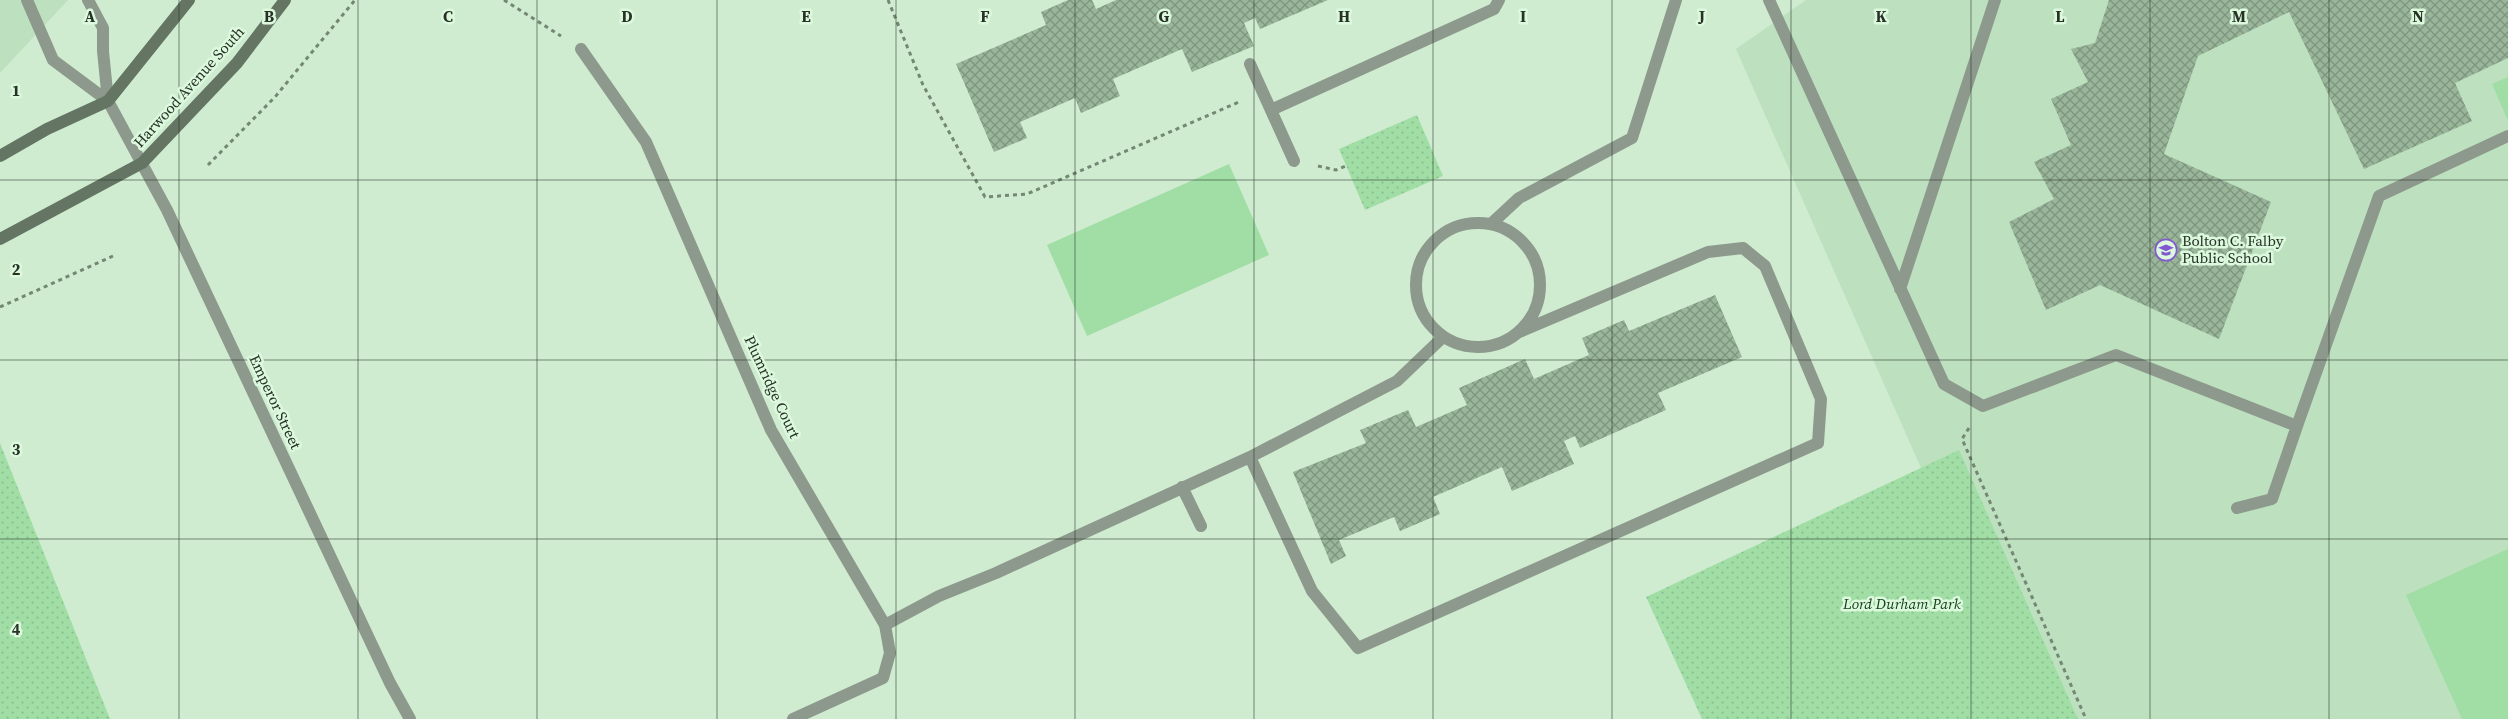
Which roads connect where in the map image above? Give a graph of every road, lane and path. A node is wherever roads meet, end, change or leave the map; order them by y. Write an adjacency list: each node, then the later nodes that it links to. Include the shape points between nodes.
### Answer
1 (27, 0): 15 (street, via 53,60)
2 (88, 0): 15 (street, via 103,28)
3 (189, 0): 15 (main road)
4 (285, 0): 20 (main road, Harwood Avenue South, via 237,64)
5 (355, 0): 21 (path, via 275,96)
6 (504, 0): 12 (path)
7 (888, 0): 14 (path, via 922,85 985,197 1027,194)
8 (1499, 0): 16 (street, via 1494,9)
9 (1676, 0): 22 (street, via 1632,138 1519,198)
10 (1769, 0): 25 (street)
11 (1995, 0): 25 (street)
12 (581, 49): 35 (street, Plumridge Court, via 646,142 771,430)
13 (1250, 64): 14 (street)
14 (1262, 90): 16 (street)
15 (108, 101): 18 (main road, via 47,128); 20 (street, Emperor Street)
16 (1271, 110): 19 (street)
17 (2508, 136): 30 (street, via 2379,196)
18 (0, 156)
19 (1294, 161)
20 (142, 163): 23 (main road, Harwood Avenue South); 36 (street, Emperor Street)
21 (208, 165)
22 (1491, 224): 27 (street, via 1511,232 1526,245 1536,262 1540,281 1538,301 1530,319); 28 (street, via 1469,223 1449,229 1432,242 1420,260 1415,282 1418,303 1428,322)
23 (0, 239)
24 (113, 256): 26 (path)
25 (1900, 289): 29 (street, via 1944,384)
26 (0, 307)
27 (1517, 334): 28 (street, via 1500,343 1480,347 1461,345); 31 (street, via 1708,252 1743,248 1765,266 1821,399 1818,443 1358,648 1312,591)
28 (1443, 337): 31 (street, via 1397,381)
29 (1983, 406): 30 (street, via 2116,355); 38 (path, via 1962,439)
30 (2297, 426): 33 (street, via 2272,499)
31 (1250, 457): 32 (street)
32 (1182, 487): 34 (street); 35 (street, via 939,596)
33 (2237, 508)
34 (1201, 526)
35 (885, 625): 37 (street, Plumridge Court, via 890,653 883,678)
36 (410, 719)
37 (793, 719)
38 (2086, 719)

